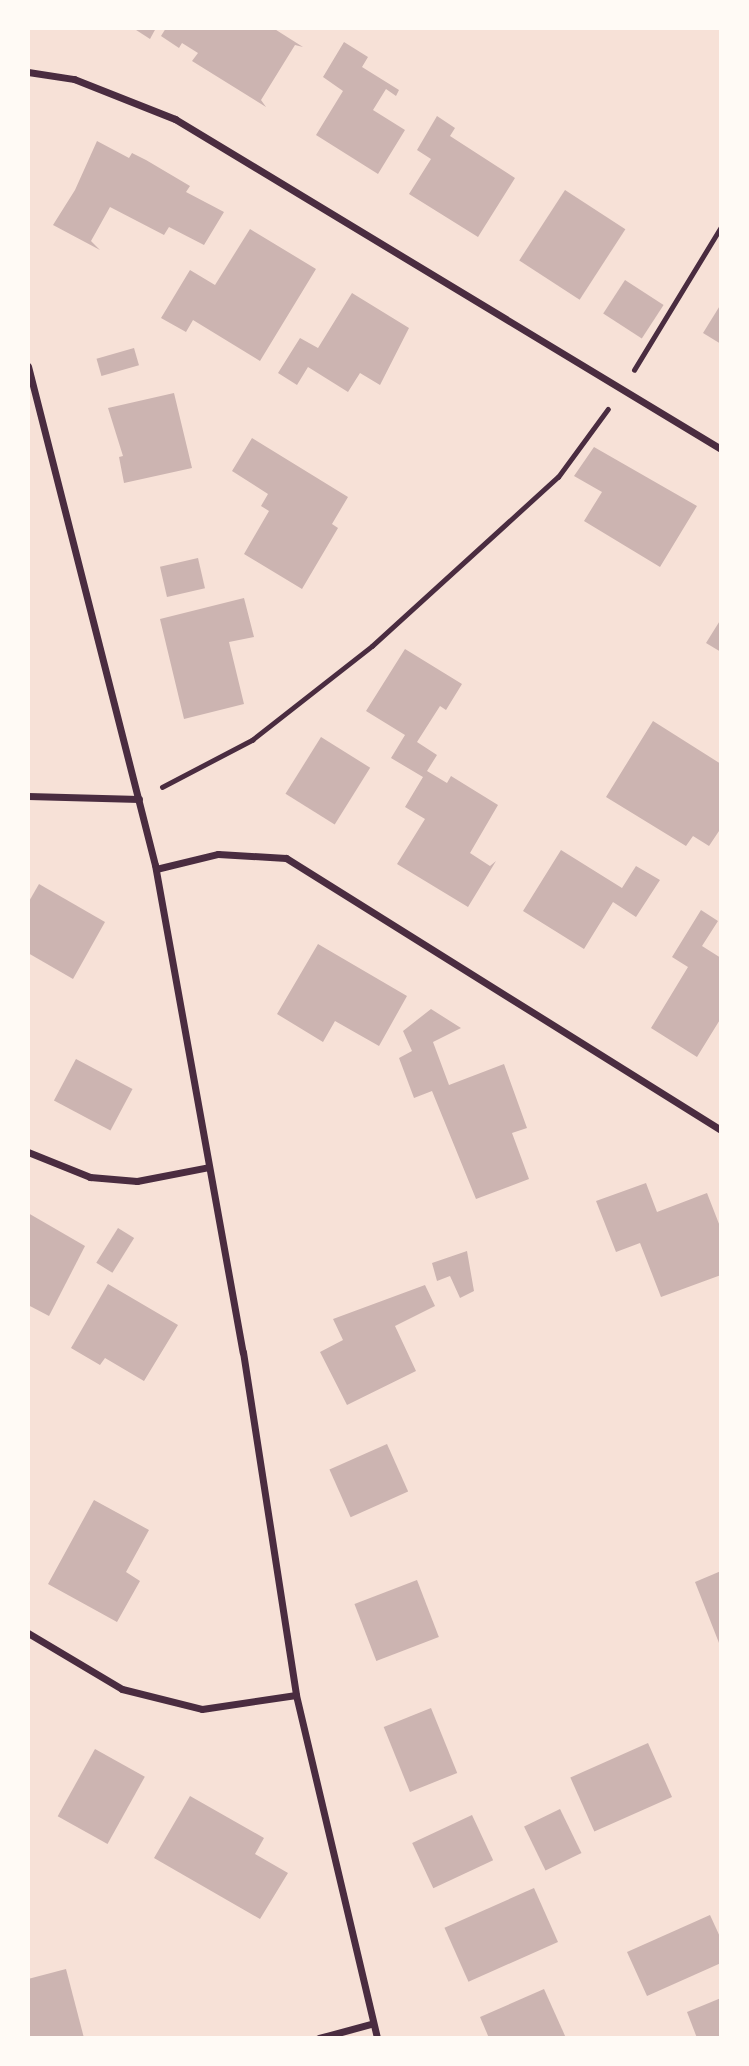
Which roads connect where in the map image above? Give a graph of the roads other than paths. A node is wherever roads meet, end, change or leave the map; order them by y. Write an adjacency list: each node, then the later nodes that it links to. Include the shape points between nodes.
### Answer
1 (28, 72): 3 (street, via 74,79 175,119)
2 (28, 366): 5 (street)
3 (721, 449)
4 (28, 796): 5 (street)
5 (139, 799): 6 (street)
6 (156, 869): 7 (street, via 218,854 286,858); 9 (street)
7 (721, 1130)
8 (28, 1152): 9 (street, via 90,1177 137,1181)
9 (209, 1167): 11 (street)
10 (28, 1633): 11 (street, via 122,1689 202,1709)
11 (296, 1695): 12 (street)
12 (371, 2024): 13 (street); 14 (street)
13 (319, 2038)
14 (377, 2038)

